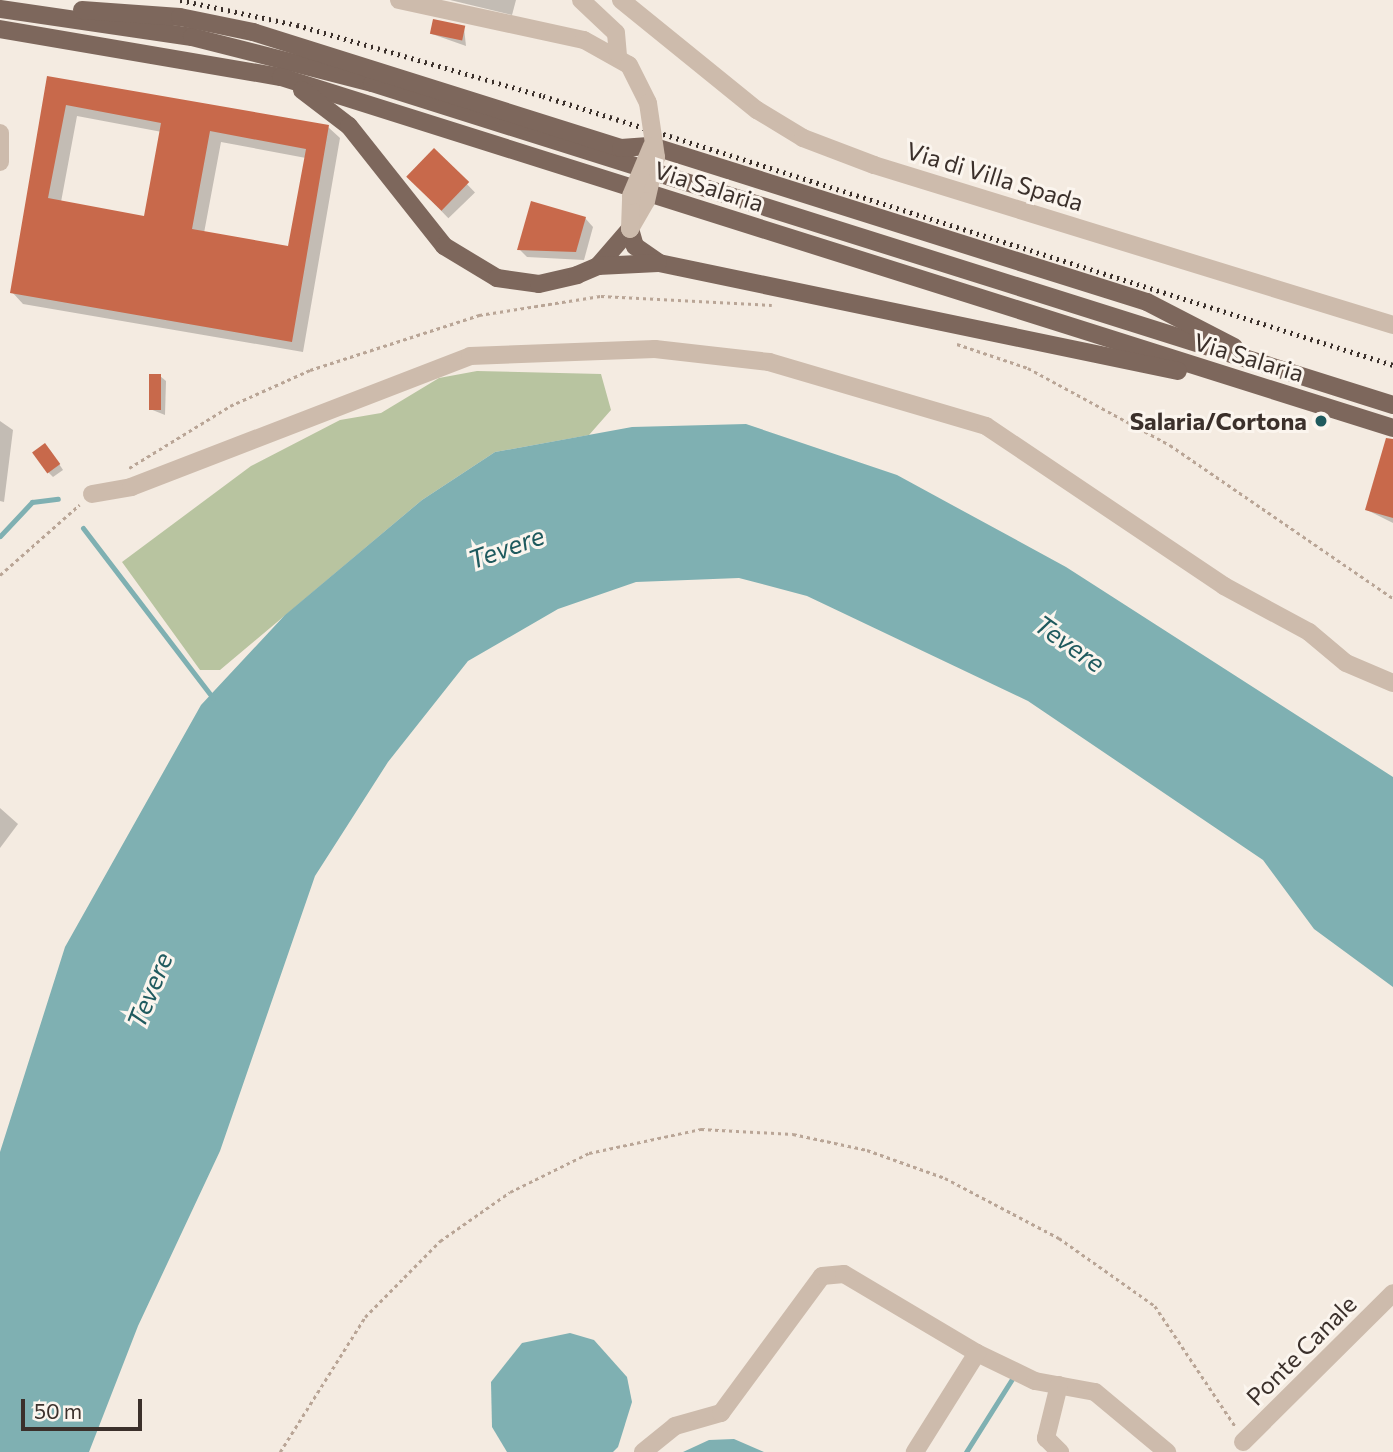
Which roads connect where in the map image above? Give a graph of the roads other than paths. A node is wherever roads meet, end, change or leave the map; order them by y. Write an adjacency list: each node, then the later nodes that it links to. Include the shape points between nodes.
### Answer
1 (399, 0): 7 (street, via 584,40)
2 (581, 0): 7 (street, via 616,33)
3 (621, 0): 15 (street, Via di Villa Spada, via 768,118 843,154)
4 (0, 9): 5 (main road, Via Salaria)
5 (42, 13): 10 (main road, via 153,14 284,40 621,148); 16 (main road, Via Salaria, via 192,37 372,83)
6 (0, 29): 8 (main road, Via Salaria)
7 (624, 60): 10 (street, bridge, via 649,107)
8 (281, 78): 14 (main road, via 340,117 429,231 467,263 497,278 533,284); 17 (main road, Via Salaria)
9 (0, 133): 11 (street)
10 (652, 146): 12 (street, bridge, via 631,196); 16 (main road, via 1159,306)
11 (0, 162)
12 (630, 229): 13 (main road, via 635,246); 14 (main road)
13 (659, 263): 14 (main road); 17 (main road)
14 (598, 266)
15 (1393, 325)
16 (1287, 373): 18 (main road, Via Salaria)
17 (1251, 383): 19 (main road, Via Salaria)
18 (1393, 405)
19 (1393, 428)
20 (92, 494): 21 (street, via 131,487 470,356 655,349 769,362 986,426 1224,586 1309,632 1346,663)
21 (1393, 684)
22 (1393, 1293): 25 (street, Ponte Canale, bridge)
23 (977, 1353): 24 (street, via 1035,1381); 26 (street, via 844,1274 821,1276 721,1413 675,1426); 27 (street)
24 (1059, 1385): 28 (street, via 1046,1438); 29 (street, via 1096,1392)
25 (1243, 1443)
26 (643, 1452)
27 (915, 1452)
28 (1060, 1452)
29 (1167, 1452)

